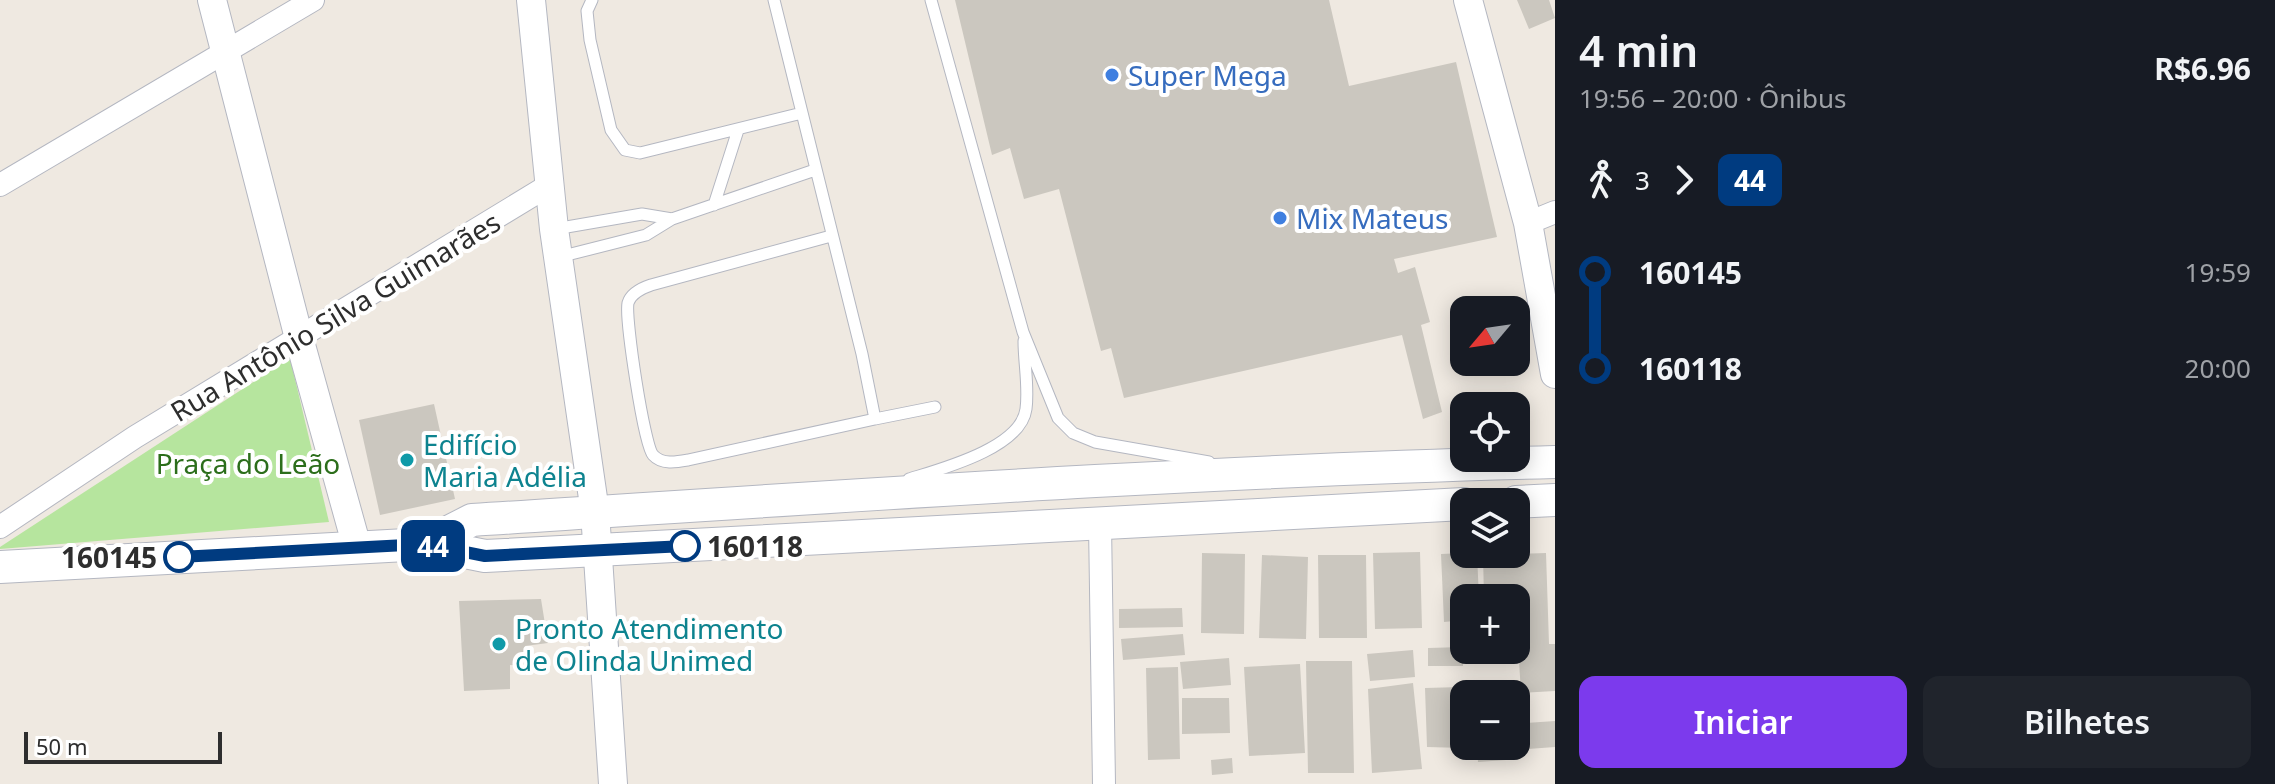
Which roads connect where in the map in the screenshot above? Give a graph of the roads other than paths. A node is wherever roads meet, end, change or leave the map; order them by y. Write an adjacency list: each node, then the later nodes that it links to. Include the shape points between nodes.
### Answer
1 (212, 0): 8 (street)
2 (313, 0): 8 (street)
3 (531, 0): 12 (street)
4 (592, 0): 10 (lane, via 587,11 590,40 611,130 625,150 640,153)
5 (774, 0): 9 (lane)
6 (931, 0): 20 (lane)
7 (1468, 0): 17 (street)
8 (225, 50): 13 (street); 21 (street)
9 (802, 113): 10 (lane); 11 (lane)
10 (738, 130): 14 (lane)
11 (815, 170): 14 (lane); 18 (lane)
12 (551, 184): 19 (street); 21 (street, Rua Antônio Silva Guimarães)
13 (0, 185)
14 (714, 205): 16 (lane)
15 (1555, 212): 17 (street)
16 (672, 219): 19 (lane, via 646,235); 19 (lane, via 642,214)
17 (1528, 223): 22 (street)
18 (831, 236): 24 (lane); 24 (lane, via 651,285 633,295 628,314 646,438 656,458 675,462)
19 (556, 243): 31 (street)
20 (1023, 332): 26 (lane, via 1052,408 1073,433 1114,446); 27 (lane, via 1026,410 1017,430 974,456)
21 (299, 338): 33 (street, Rua Antônio Silva Guimarães); 35 (street)
22 (1555, 374)
23 (935, 407): 24 (lane)
24 (875, 419)
25 (1555, 462): 26 (main road)
26 (1261, 471): 27 (main road)
27 (858, 496): 31 (main road)
28 (1555, 500): 29 (main road)
29 (1530, 501)
30 (1450, 505): 32 (main road)
31 (595, 512): 34 (main road, via 472,520); 36 (street)
32 (1100, 524): 36 (main road); 39 (street)
33 (0, 527)
34 (425, 544): 35 (main road); 36 (main road, via 485,556)
35 (357, 547): 37 (main road)
36 (599, 550): 38 (street)
37 (0, 567)
38 (613, 784)
39 (1104, 784)

